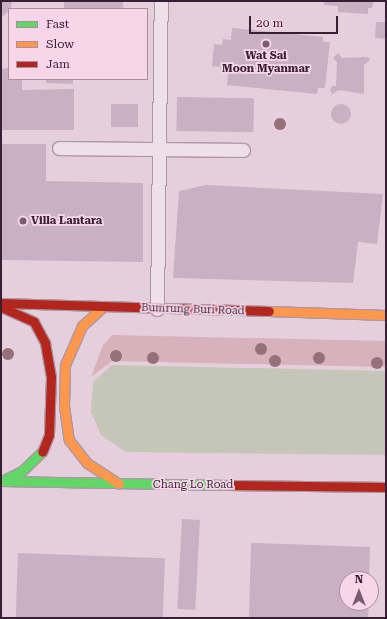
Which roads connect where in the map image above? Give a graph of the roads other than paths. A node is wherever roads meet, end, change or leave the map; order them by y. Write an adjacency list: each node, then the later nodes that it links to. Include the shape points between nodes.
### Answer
1 (161, 1): 3 (lane)
2 (59, 148): 3 (lane)
3 (159, 150): 4 (lane); 8 (lane)
4 (244, 150)
5 (1, 303): 6 (main road, Bumrung Buri Road)
6 (104, 306): 8 (main road, Bumrung Buri Road); 11 (main road, via 82,326 65,365 64,406 69,440 87,463)
7 (1, 307): 10 (main road, via 34,322 44,342 51,377 49,435 42,453 22,471)
8 (157, 309): 9 (main road, Bumrung Buri Road)
9 (386, 315)
10 (1, 481): 11 (main road, Chang Lo Road)
11 (119, 484): 12 (main road, Chang Lo Road)
12 (386, 487)

